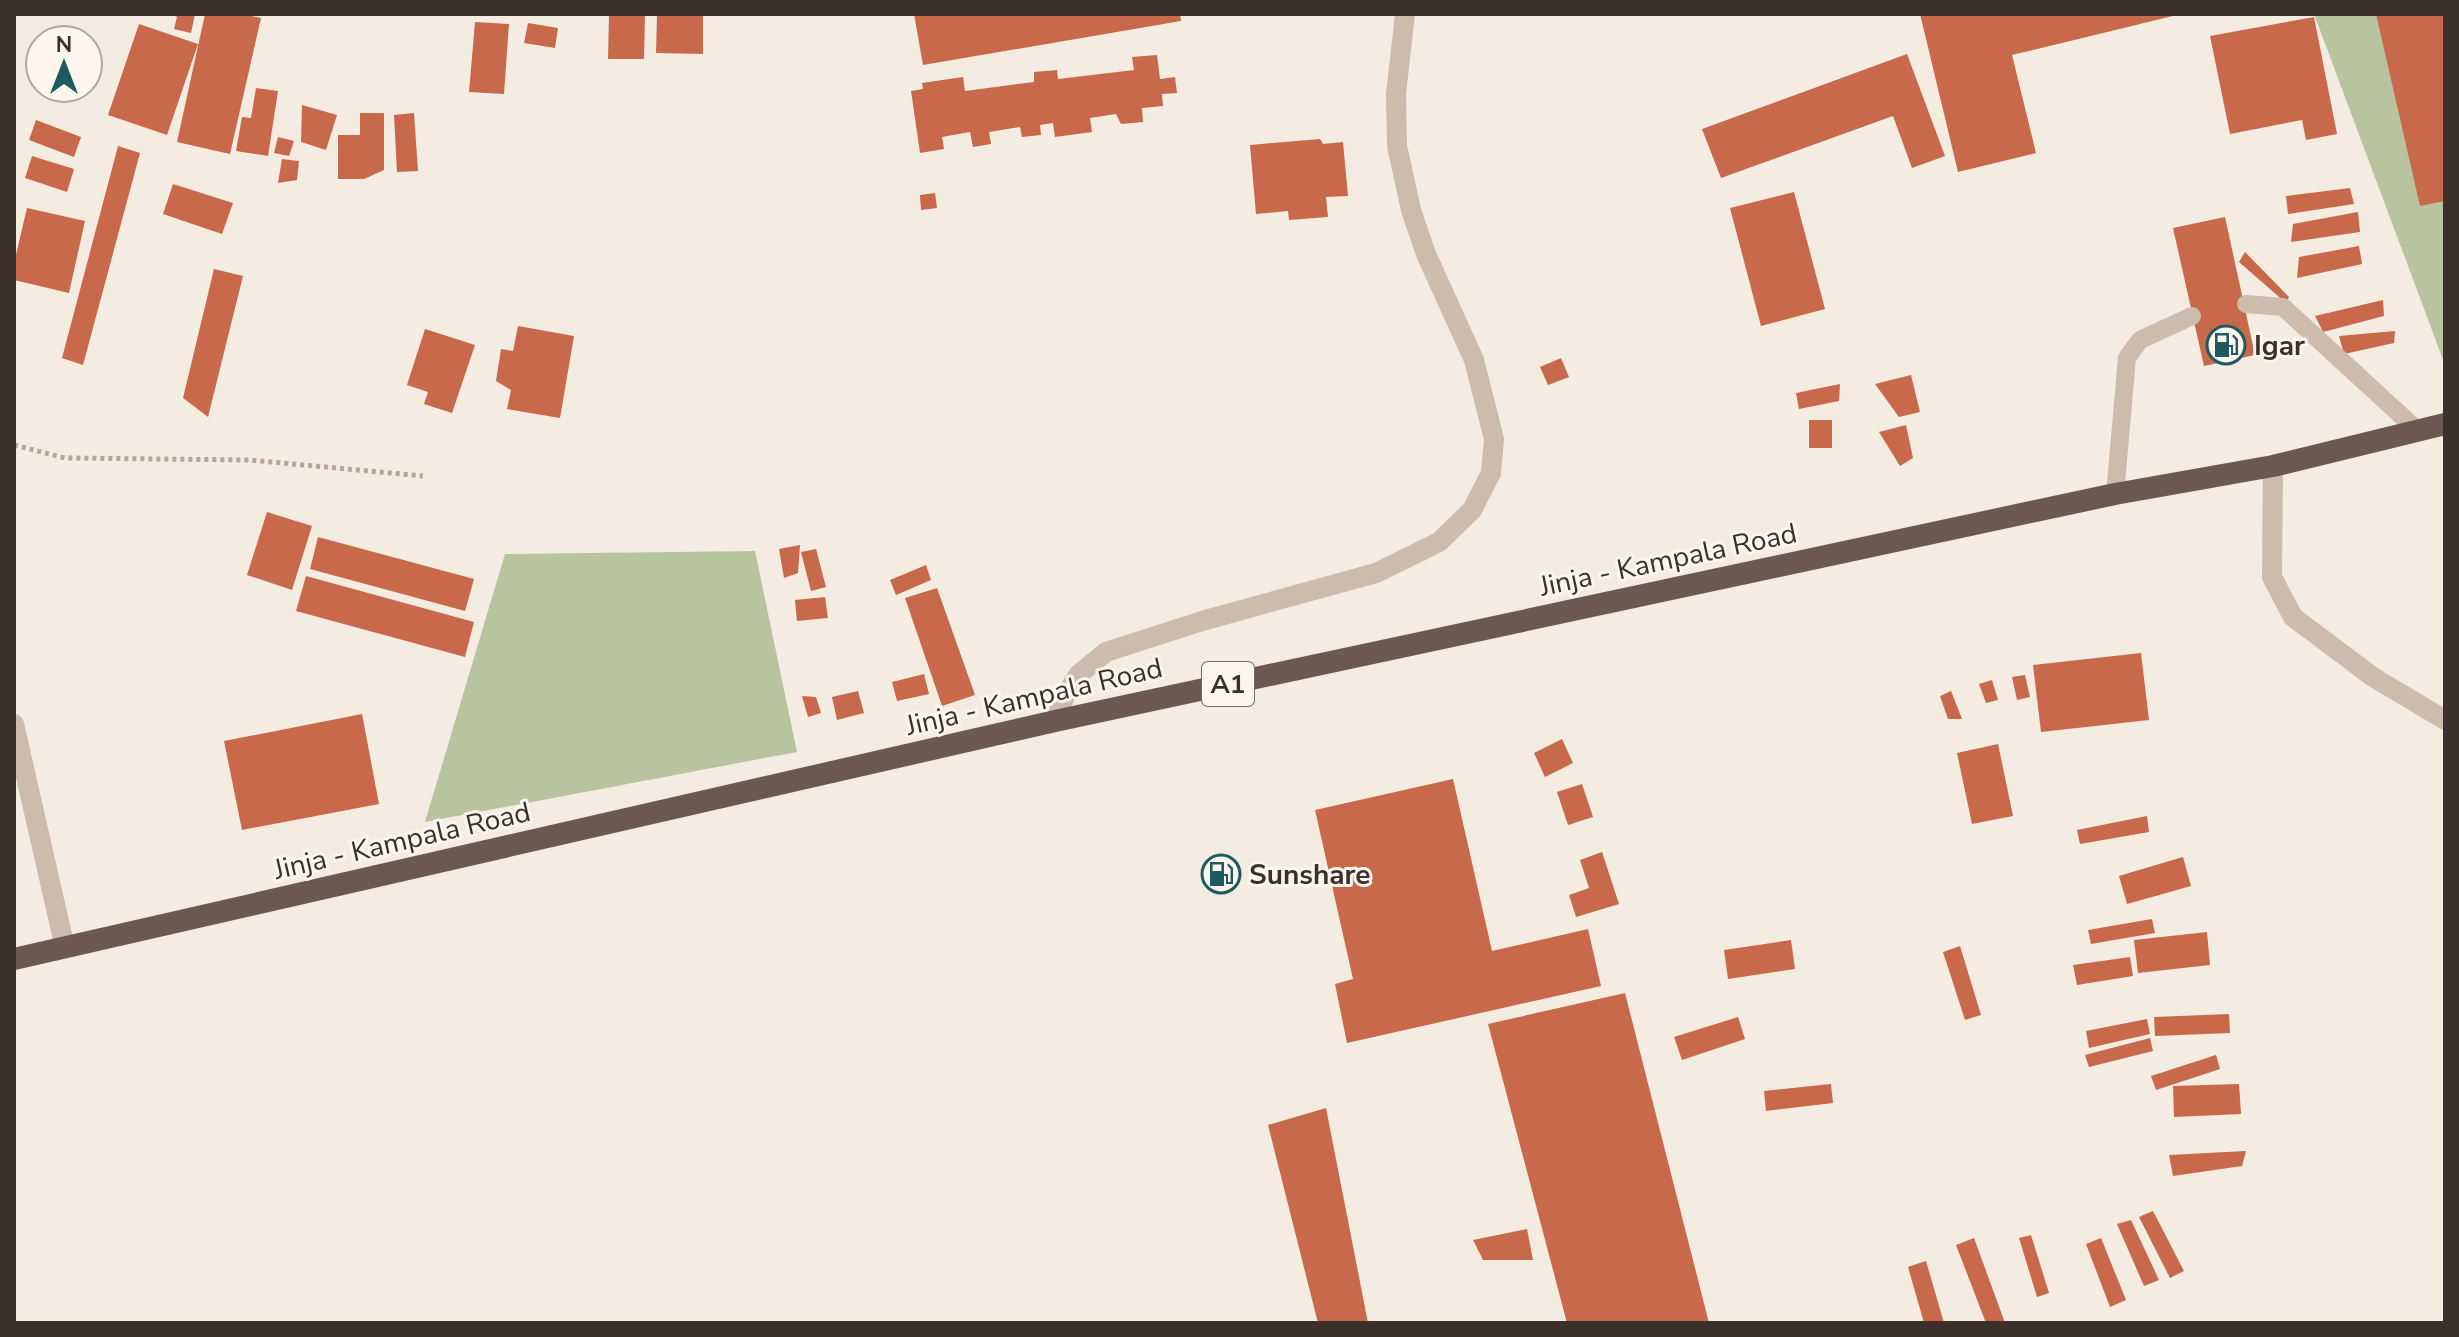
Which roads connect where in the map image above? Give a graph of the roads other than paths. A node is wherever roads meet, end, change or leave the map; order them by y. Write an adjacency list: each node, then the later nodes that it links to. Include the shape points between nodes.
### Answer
1 (1405, 14): 9 (street, via 1396,94 1397,146 1426,254 1474,360 1494,439 1491,473 1472,510 1439,542 1376,573 1106,652 1078,675)
2 (2246, 304): 5 (lane, via 2283,307)
3 (2192, 316): 7 (lane, via 2140,340 2127,358)
4 (2445, 424): 5 (highway, Jinja - Kampala Road / A1)
5 (2417, 430): 6 (highway, Jinja - Kampala Road / A1)
6 (2273, 466): 7 (highway, Jinja - Kampala Road / A1); 8 (street, via 2272,577 2293,617 2373,677)
7 (2115, 494): 9 (highway, Jinja - Kampala Road / A1)
8 (2445, 720)
9 (1055, 721): 11 (highway, Jinja - Kampala Road / A1)
10 (14, 724): 11 (street)
11 (65, 948): 12 (highway, Jinja - Kampala Road / A1)
12 (14, 959)

